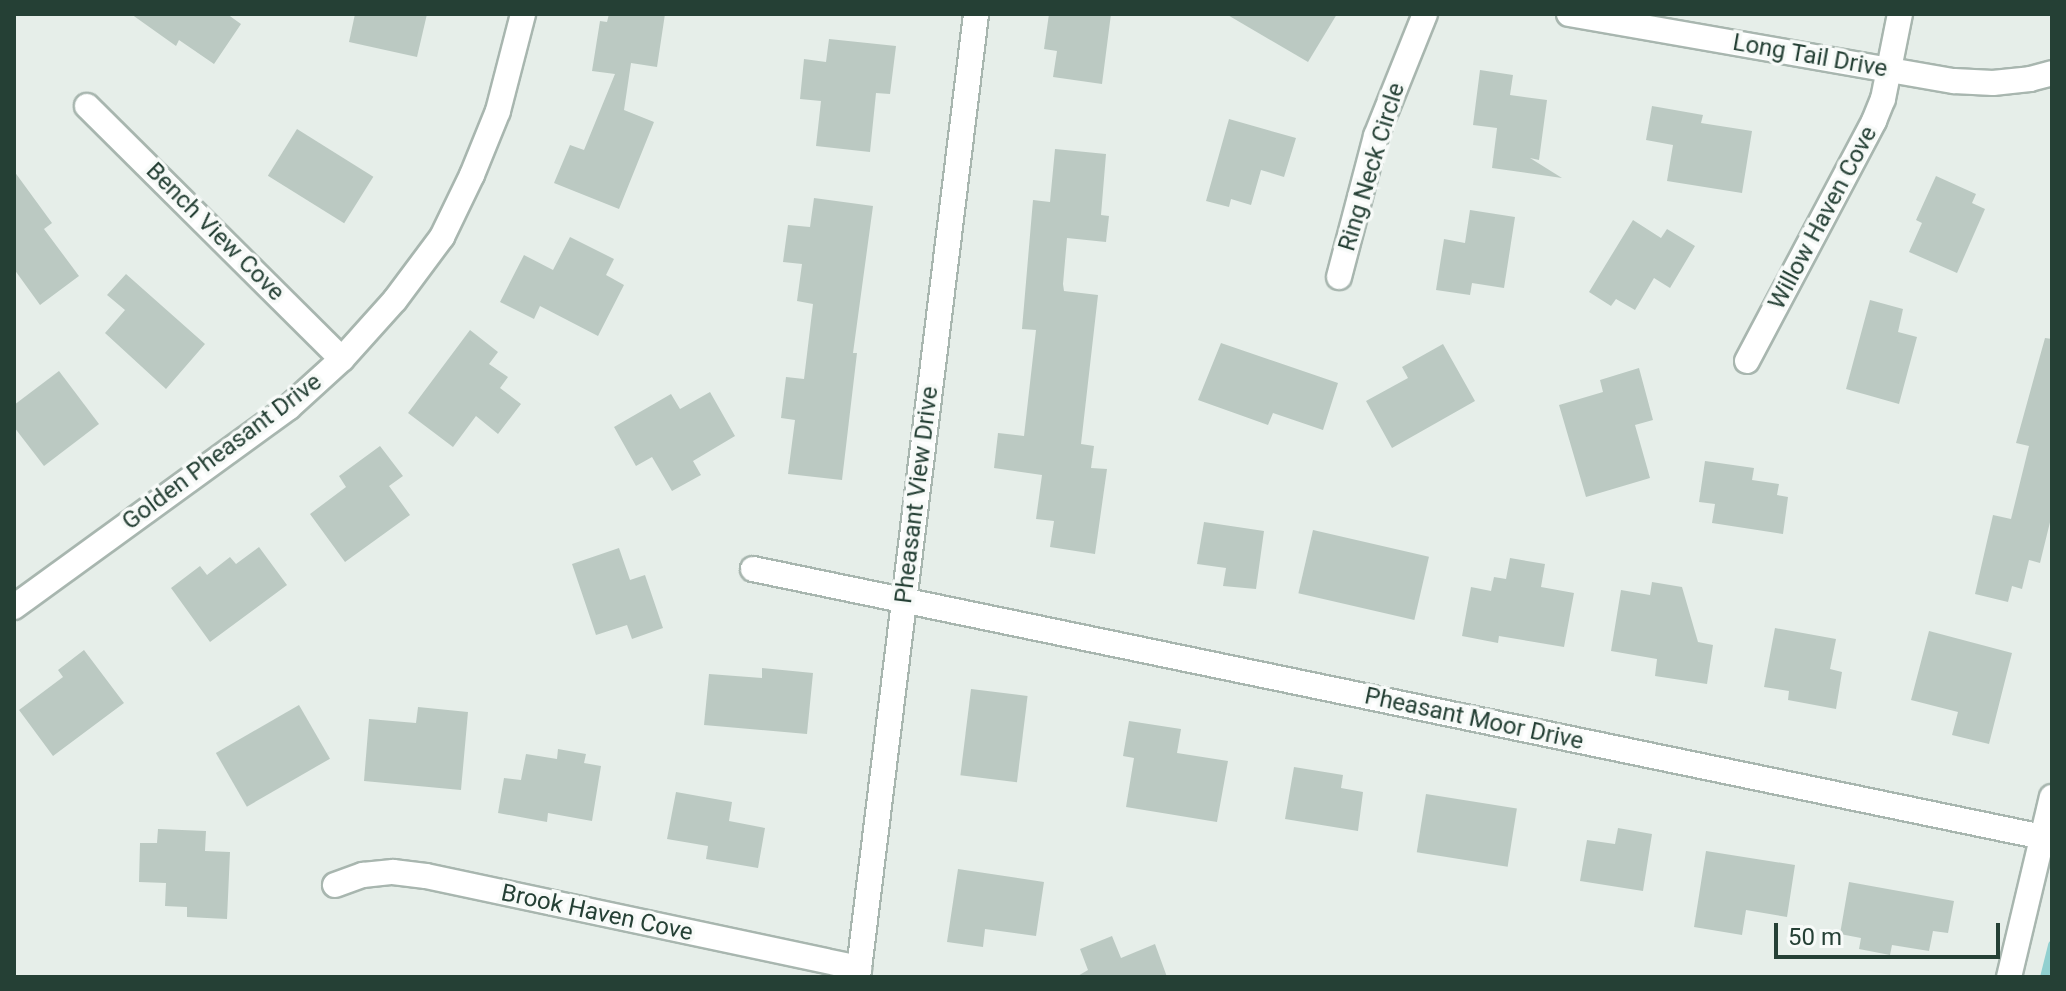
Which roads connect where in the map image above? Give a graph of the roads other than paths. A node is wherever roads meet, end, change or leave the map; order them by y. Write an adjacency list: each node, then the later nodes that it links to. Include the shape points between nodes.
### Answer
1 (523, 14): 10 (street, Golden Pheasant Drive, via 498,111 442,237)
2 (976, 14): 13 (street, Pheasant View Drive)
3 (1425, 14): 9 (street, Ring Neck Circle, via 1376,136)
4 (1569, 14): 6 (street, Long Tail Drive)
5 (1900, 14): 6 (street, Willow Haven Cove)
6 (1890, 71): 7 (street, Long Tail Drive, via 1993,83); 11 (street, Willow Haven Cove, via 1862,147)
7 (2052, 73)
8 (87, 106): 10 (street, Bench View Cove)
9 (1339, 277)
10 (342, 359): 14 (street, Golden Pheasant Drive, via 288,408)
11 (1747, 361)
12 (753, 569): 13 (street, Pheasant Moor Drive)
13 (904, 601): 16 (street, Pheasant Moor Drive); 18 (street, Pheasant View Drive)
14 (14, 607)
15 (2052, 797): 16 (street)
16 (2048, 838): 19 (street)
17 (335, 885): 18 (street, Brook Haven Cove, via 393,872 426,876)
18 (858, 972)
19 (2009, 977)

